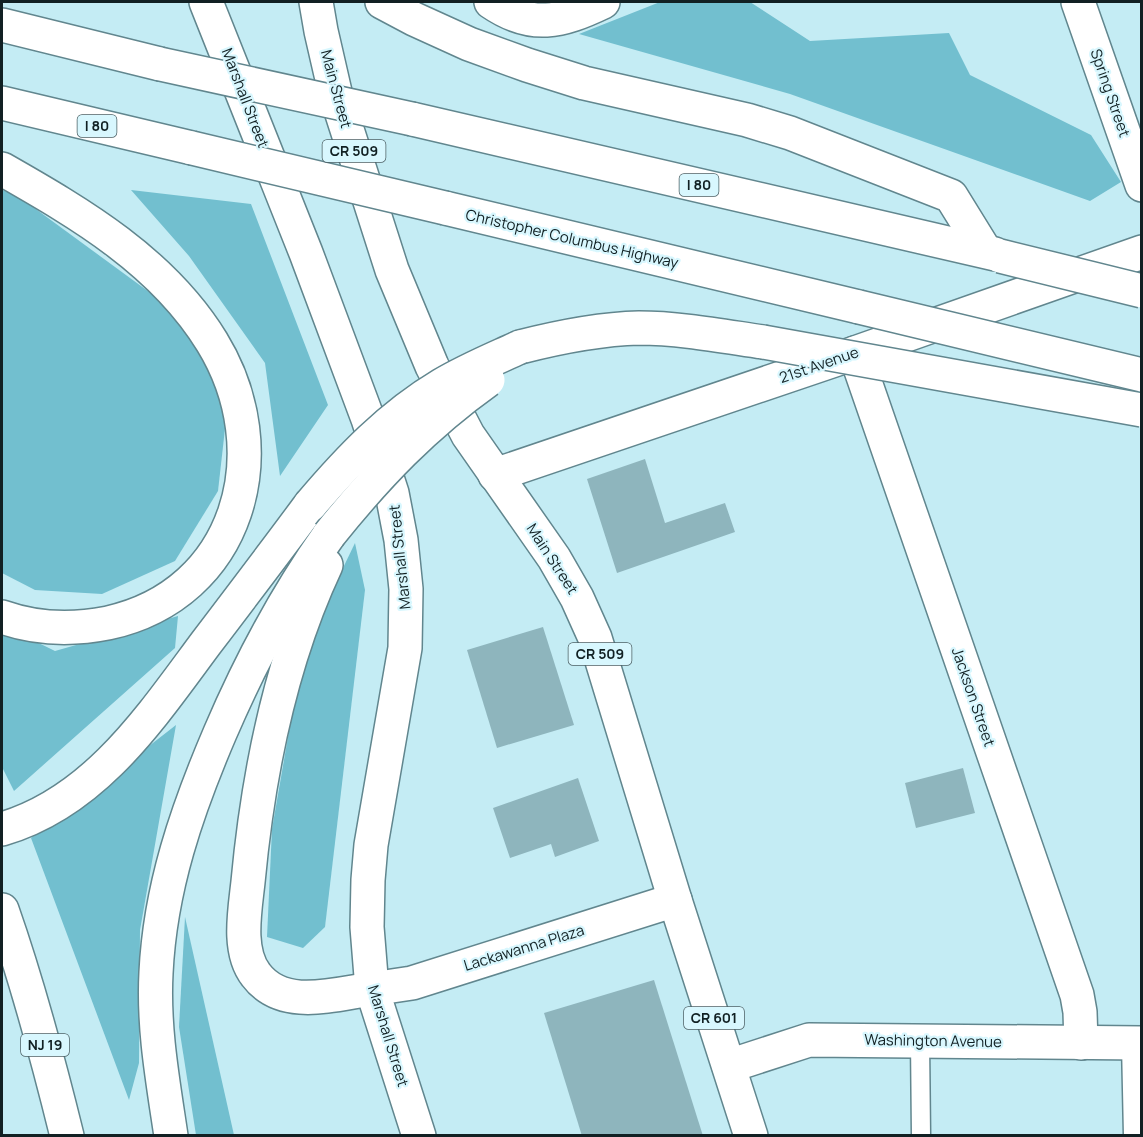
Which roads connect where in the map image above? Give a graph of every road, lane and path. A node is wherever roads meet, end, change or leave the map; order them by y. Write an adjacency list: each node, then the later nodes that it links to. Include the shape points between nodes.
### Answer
1 (206, 2): 24 (main road, Marshall Street, via 368,419 393,493 401,540 406,589 405,648 368,880)
2 (316, 2): 18 (main road, Main Street / CR 509, via 335,92 392,270 432,366 468,435)
3 (382, 2): 12 (main road, via 526,66 790,133 951,196)
4 (491, 2): 5 (main road, via 507,13 531,20 554,20)
5 (603, 2)
6 (1078, 2): 10 (main road, Spring Street)
7 (2, 25): 12 (main road, I 80, bridge)
8 (2, 103): 16 (main road, Christopher Columbus Highway / I 80, bridge)
9 (2, 169): 20 (main road, via 116,239 174,293 213,344 226,370 243,423 245,451 237,507 227,532 206,564 174,597 122,620 93,626 36,626)
10 (1142, 185)
11 (1142, 252): 15 (main road, 21st Avenue)
12 (993, 253): 13 (main road, I 80, bridge)
13 (1142, 291)
14 (522, 353): 17 (main road, bridge, via 569,336 601,331 679,330); 19 (main road, bridge, via 452,406 390,463); 21 (main road, bridge, via 442,385 406,408 371,438 310,505 128,745 67,797)
15 (855, 353): 18 (main road, 21st Avenue); 26 (main road, Jackson Street, via 1077,995)
16 (1142, 375)
17 (1142, 410)
18 (495, 475): 22 (main road, Main Street / CR 509, via 554,558 595,638)
19 (333, 539): 24 (main road, Lackawanna Plaza, via 302,624 273,726 254,822 244,936 247,958 256,975 285,995 308,999); 30 (main road, via 303,572 279,611 231,708 192,800 168,882 159,938 156,1005)
20 (2, 617)
21 (2, 829)
22 (675, 900): 24 (main road, Lackawanna Plaza, via 412,983); 28 (main road, Main Street / CR 601)
23 (2, 910): 29 (main road, NJ 19, via 44,1042)
24 (372, 989): 31 (main road, Marshall Street)
25 (920, 1041): 26 (main road, Washington Avenue); 28 (main road, Washington Avenue, via 809,1040); 33 (lane)
26 (1081, 1043): 27 (main road, Washington Avenue)
27 (1136, 1043): 34 (lane)
28 (729, 1066): 32 (main road, Main Street / CR 601)
29 (67, 1136)
30 (171, 1136)
31 (418, 1136)
32 (751, 1136)
33 (921, 1136)
34 (1133, 1136)

